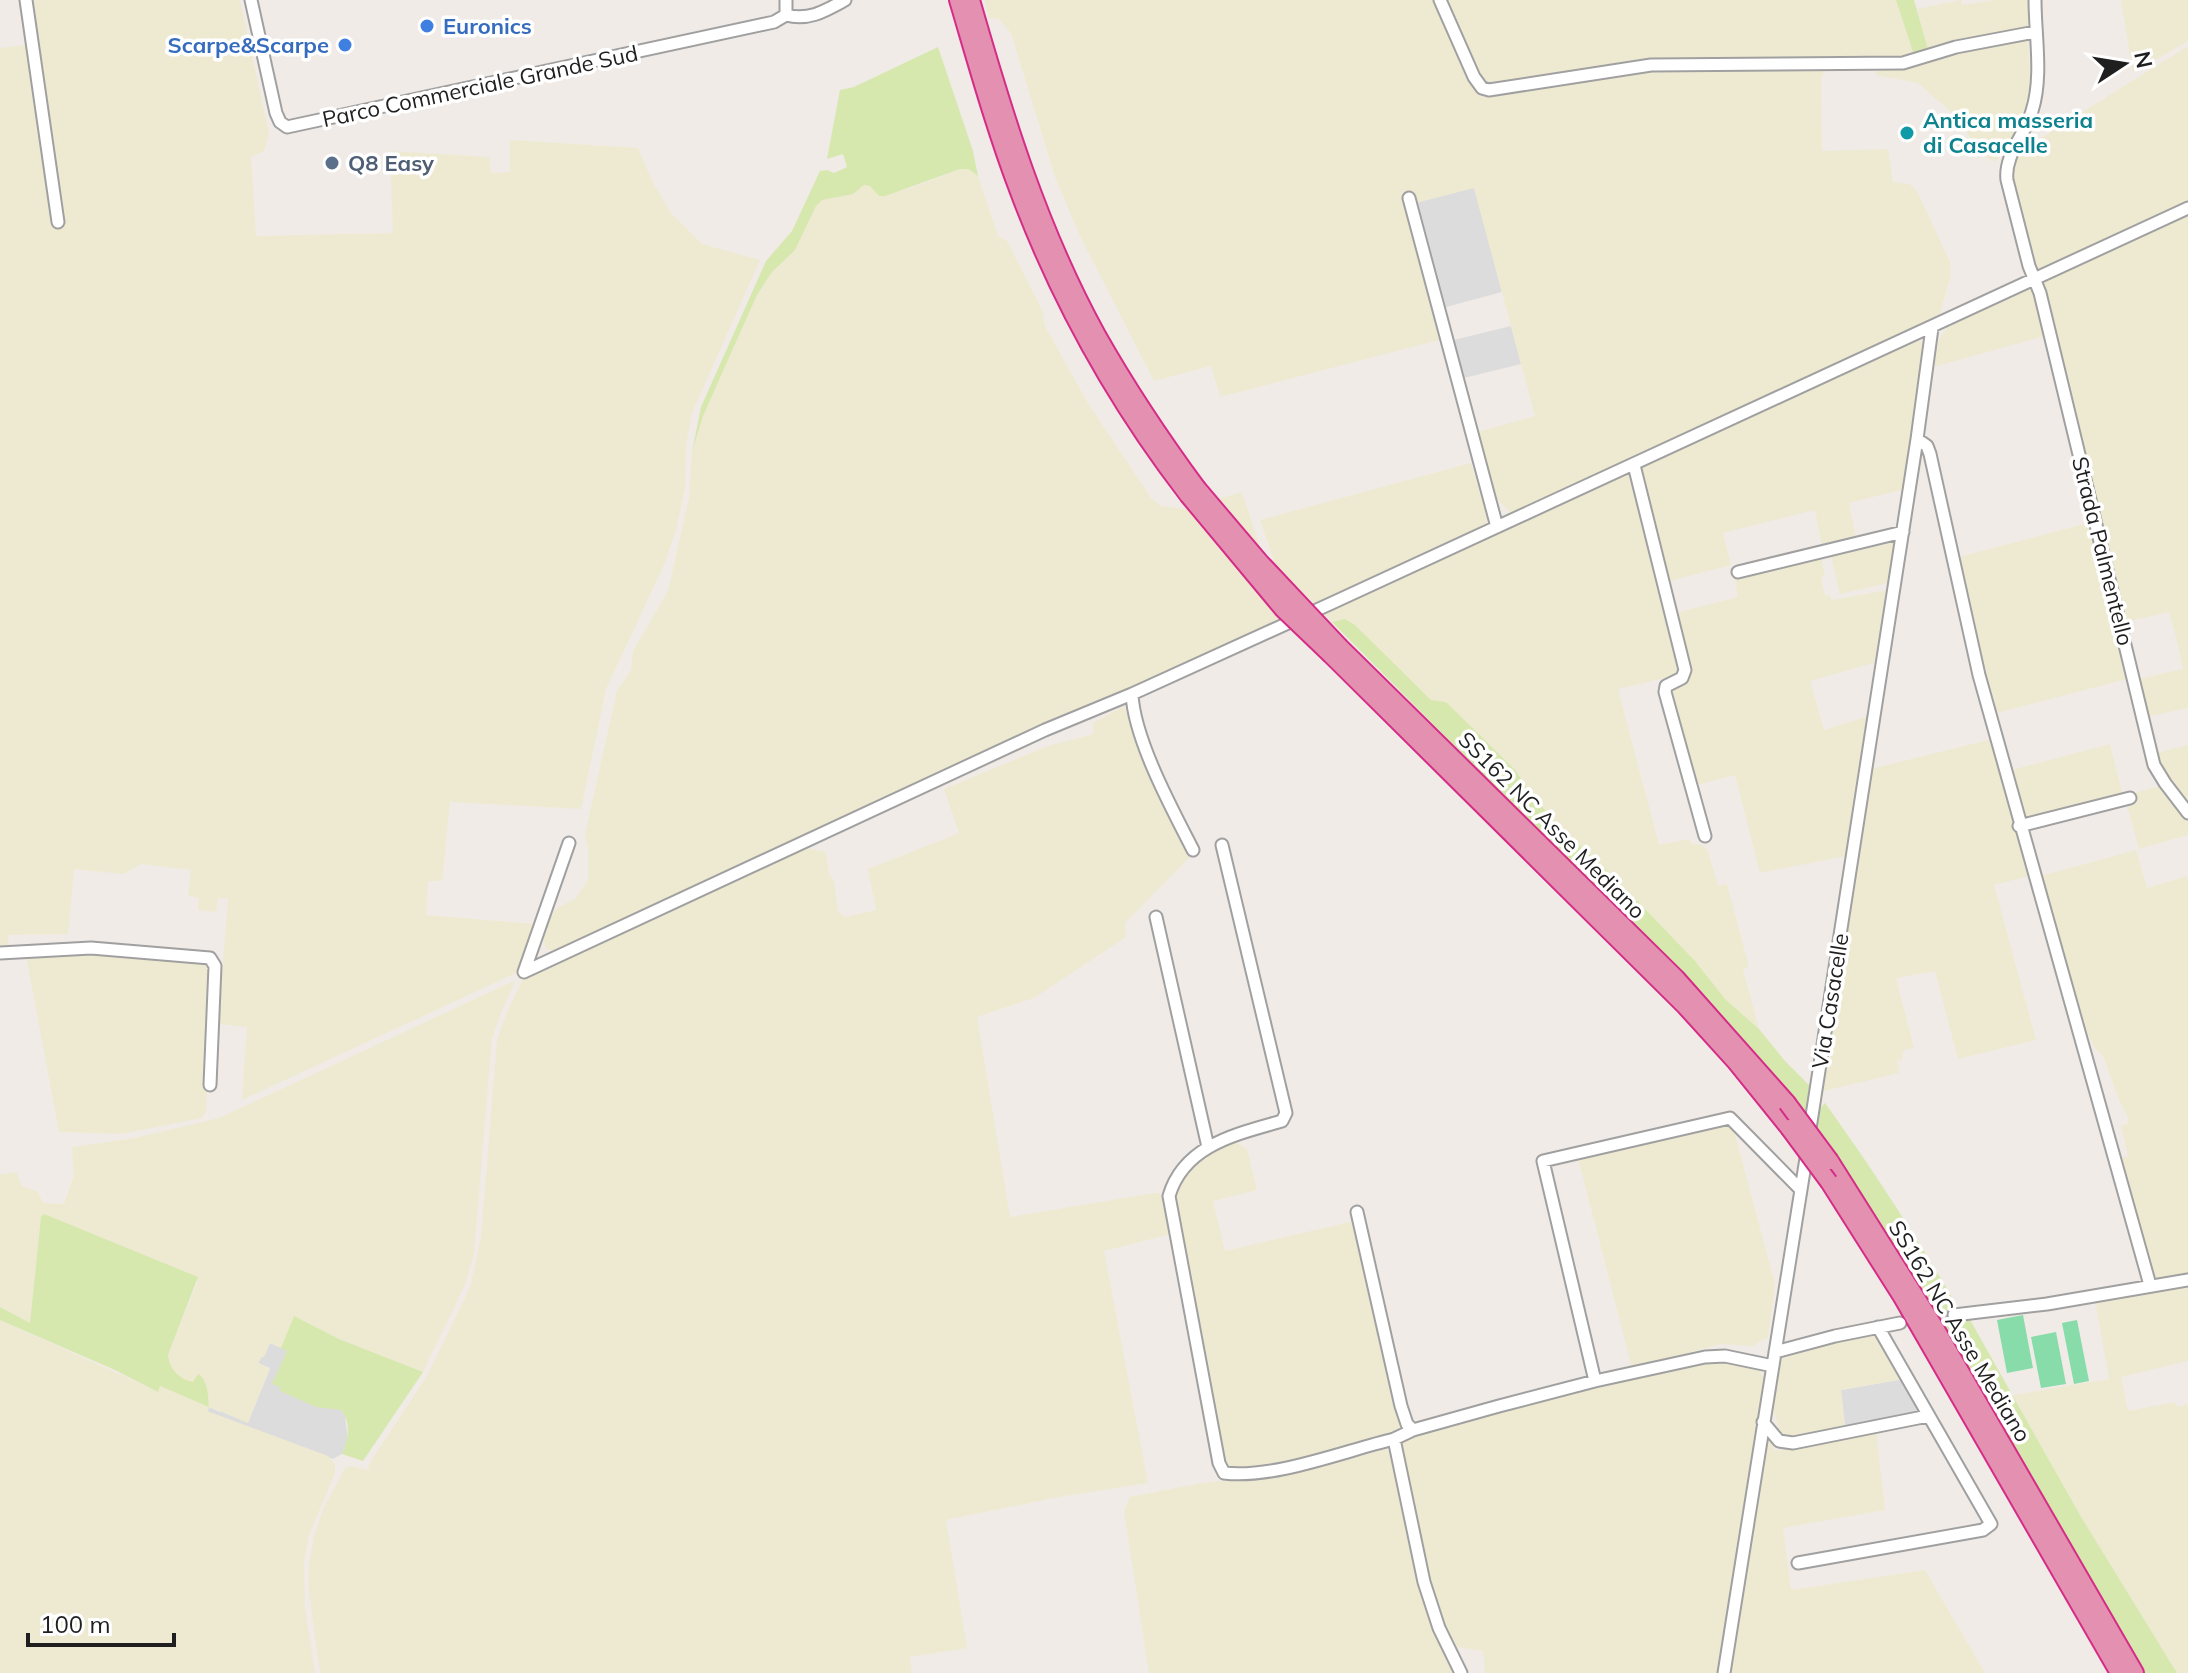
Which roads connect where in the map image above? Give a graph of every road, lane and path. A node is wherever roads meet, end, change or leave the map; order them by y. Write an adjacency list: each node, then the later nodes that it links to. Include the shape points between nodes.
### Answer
1 (26, 0): 14 (street)
2 (251, 0): 9 (street, Parco Commerciale Grande Sud, via 276,113 287,127 774,22)
3 (786, 0): 9 (street)
4 (845, 0): 9 (street, via 813,17)
5 (958, 0): 11 (highway, SS162 NC Asse Mediano)
6 (971, 0): 11 (highway, SS162 NC Asse Mediano)
7 (1440, 0): 10 (street, via 1474,77 1489,90 1651,65 1903,63)
8 (2035, 0): 10 (street, Strada Palmentello)
9 (786, 15)
10 (2035, 32): 15 (street, Strada Palmentello, via 2032,111 2005,167)
11 (975, 36): 22 (highway, SS162 NC Asse Mediano, bridge, via 1033,196 1095,343 1193,492)
12 (1409, 198): 19 (street)
13 (2188, 208): 15 (street)
14 (58, 222)
15 (2035, 280): 16 (street); 25 (street, Strada Palmentello, via 2154,765)
16 (1932, 328): 17 (street, Via Casacelle); 18 (street)
17 (1917, 439): 20 (street, Via Casacelle); 26 (street, via 1930,454)
18 (1634, 465): 19 (street); 27 (street, via 1685,670 1665,692)
19 (1497, 527): 23 (street)
20 (1903, 532): 21 (street); 35 (street, Via Casacelle)
21 (1738, 572)
22 (1335, 651): 52 (highway, SS162 NC Asse Mediano, bridge, via 1685,1006 1789,1128 1909,1308); 53 (highway, SS162 NC Asse Mediano, bridge, via 1676,978 1787,1103 1934,1326)
23 (1132, 694): 28 (street, via 524,972); 30 (street, via 1148,753)
24 (2130, 798): 26 (street)
25 (2188, 813)
26 (2019, 826): 38 (street)
27 (1705, 836)
28 (569, 843)
29 (1222, 845): 34 (street, via 1286,1117)
30 (1193, 850)
31 (1156, 917): 34 (street)
32 (0, 953): 33 (street, via 91,948 210,958 215,966)
33 (210, 1085)
34 (1208, 1147): 48 (street, via 1182,1168 1169,1196 1224,1473 1298,1464)
35 (1801, 1190): 42 (street, Via Casacelle); 44 (street, via 1730,1118 1543,1161)
36 (1357, 1212): 47 (street, via 1401,1406)
37 (2188, 1280): 38 (street)
38 (2150, 1285): 39 (street)
39 (1954, 1315)
40 (1900, 1323): 41 (street)
41 (1878, 1327): 42 (street); 45 (street)
42 (1775, 1352): 43 (street, Via Casacelle)
43 (1773, 1366): 44 (street, via 1705,1357); 46 (street, Via Casacelle)
44 (1595, 1381): 47 (street)
45 (1928, 1416): 46 (street, via 1793,1443 1779,1441); 49 (street, via 1989,1527)
46 (1763, 1422): 51 (street, Via Casacelle)
47 (1413, 1430): 48 (street)
48 (1394, 1439): 50 (street, via 1424,1582)
49 (1798, 1563)
50 (1461, 1673)
51 (1724, 1673)
52 (2119, 1673)
53 (2135, 1673)

